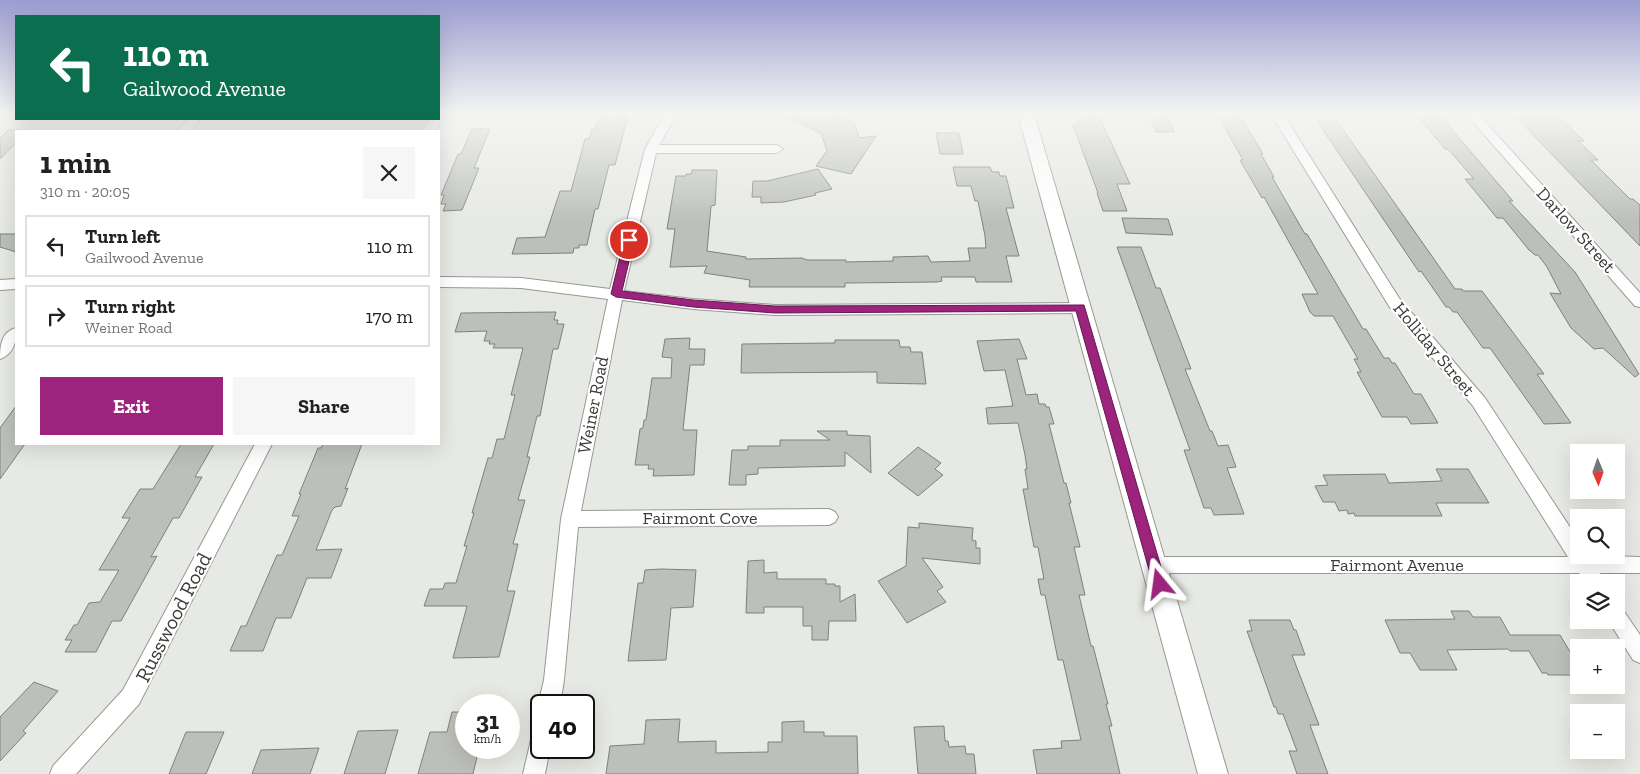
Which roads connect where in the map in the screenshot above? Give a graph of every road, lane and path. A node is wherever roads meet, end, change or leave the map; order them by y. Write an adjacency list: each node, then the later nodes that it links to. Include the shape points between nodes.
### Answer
1 (651, 150): 8 (street, Weiner Road)
2 (1036, 150): 10 (street)
3 (1299, 150): 17 (street, Holliday Street, via 1389,296 1479,402)
4 (1504, 150): 9 (street, Darlow Street)
5 (440, 282): 8 (street, via 521,283)
6 (15, 284): 7 (street)
7 (0, 285)
8 (616, 294): 10 (street, via 775,310); 15 (street, Weiner Road)
9 (1640, 302)
10 (1081, 308): 16 (street)
11 (15, 334): 12 (street)
12 (0, 353)
13 (262, 445): 24 (street, Russwood Road, via 132,697)
14 (829, 517): 15 (street, Fairmont Cove)
15 (570, 519): 22 (street, Weiner Road)
16 (1154, 565): 17 (street, Fairmont Avenue); 26 (street)
17 (1584, 565): 18 (street, Fairmont Avenue); 19 (street, Holliday Street)
18 (1640, 565)
19 (1590, 574)
20 (1624, 629): 21 (street)
21 (1640, 653)
22 (551, 694)
23 (537, 759): 25 (street)
24 (61, 774)
25 (534, 774)
26 (1213, 774)

